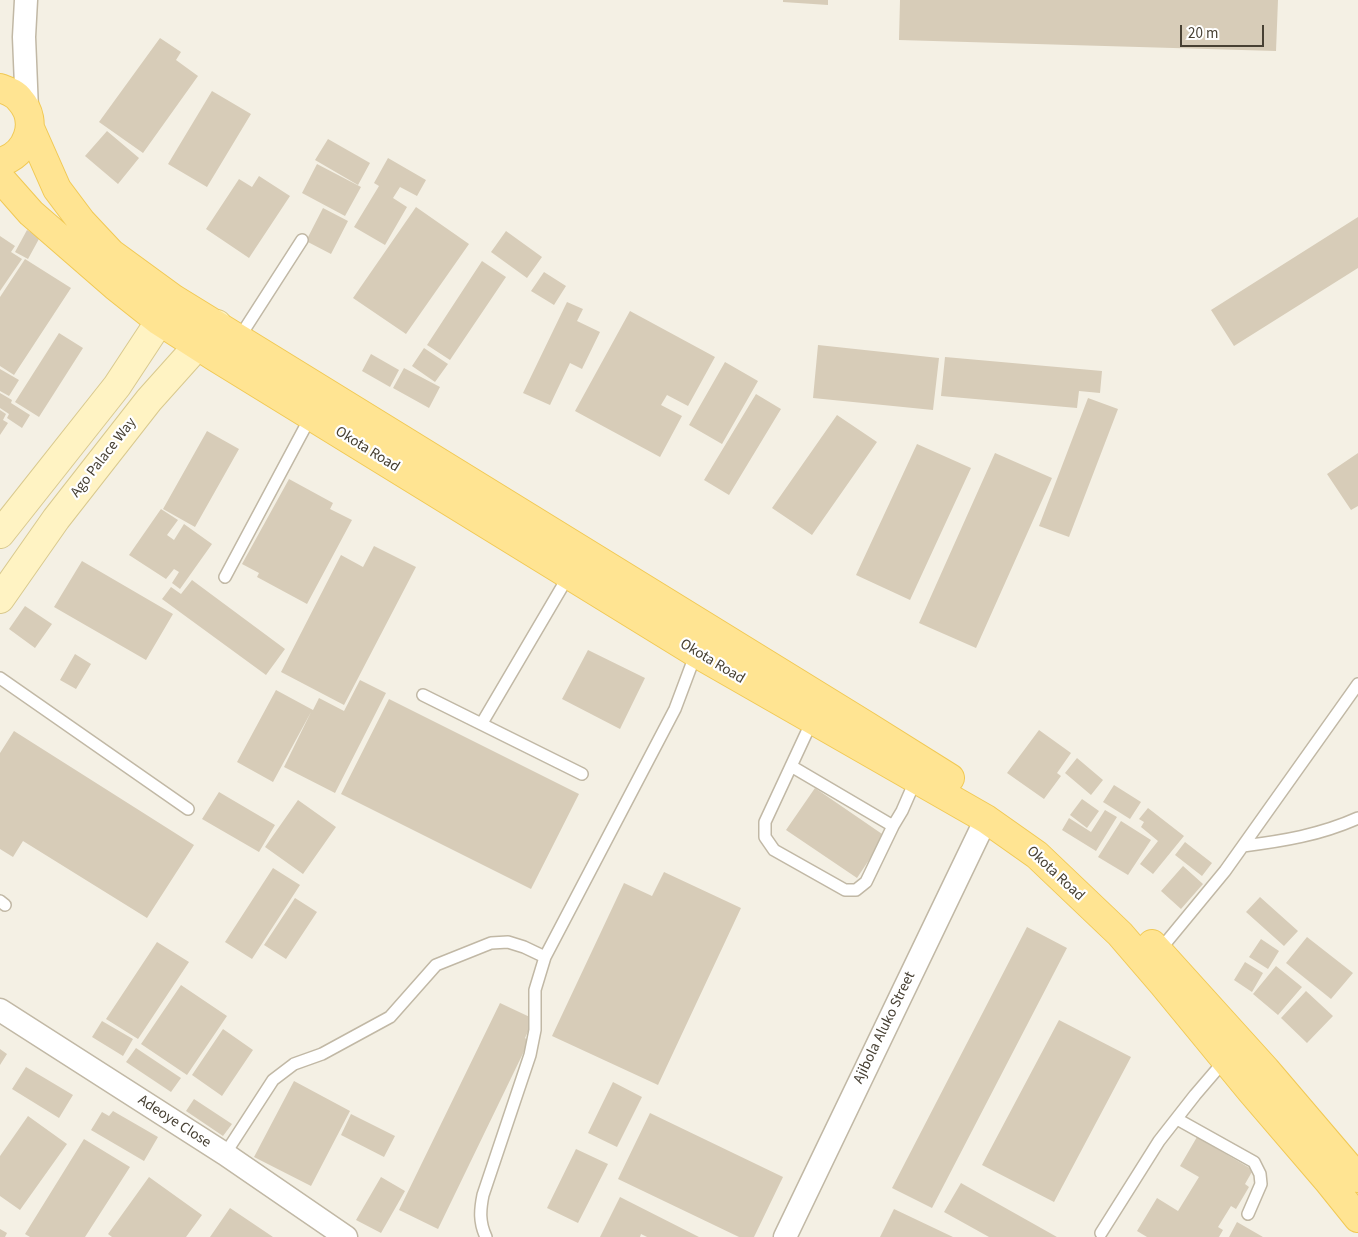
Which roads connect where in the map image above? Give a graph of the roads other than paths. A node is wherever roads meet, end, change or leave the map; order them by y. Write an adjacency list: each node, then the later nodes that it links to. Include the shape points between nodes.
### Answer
1 (26, 0): 3 (street, via 24,37)
2 (0, 88): 3 (main road, Okota Road, via 20,99)
3 (29, 119): 4 (main road, via 26,143 16,155); 7 (main road, Okota Road, via 57,189 81,221 111,253)
4 (0, 162)
5 (0, 178): 8 (main road, Okota Road, via 31,213)
6 (302, 240): 9 (lane)
7 (174, 299): 8 (main road); 9 (main road, Okota Road)
8 (159, 321): 10 (main road, Okota Road); 12 (main road, via 117,386)
9 (228, 331): 10 (main road, Ago Palace Way); 30 (main road, Okota Road, via 1028,828 1082,874)
10 (198, 345): 11 (main road, Okota Road); 15 (main road, Ago Palace Way, via 102,459)
11 (311, 416): 13 (main road, Okota Road); 14 (lane)
12 (0, 534)
13 (569, 575): 16 (main road, Okota Road); 21 (lane)
14 (225, 577)
15 (0, 599)
16 (696, 653): 20 (main road, Okota Road); 31 (lane, via 675,709)
17 (0, 678): 25 (lane)
18 (1358, 684): 29 (lane)
19 (423, 694): 21 (lane)
20 (812, 720): 22 (lane); 24 (main road, Okota Road)
21 (482, 723): 23 (lane)
22 (791, 766): 28 (lane); 28 (lane, via 765,822 765,837 774,850 845,890 856,890 866,882)
23 (582, 774)
24 (916, 779): 27 (main road, Okota Road); 28 (lane)
25 (188, 809)
26 (1358, 818): 29 (lane, via 1292,839)
27 (986, 819): 33 (main road, Okota Road, via 1037,855 1120,934); 42 (street, Ajibola Aluko Street)
28 (893, 826)
29 (1243, 846): 30 (lane)
30 (1159, 951): 36 (main road, Okota Road)
31 (545, 957): 35 (lane, via 508,942 490,943 436,965 390,1016 322,1054 294,1064 273,1080); 41 (lane, via 535,990 535,1030 530,1055 483,1195 481,1227)
32 (0, 1010): 35 (street, Adeoye Close)
33 (1225, 1060): 34 (lane); 38 (main road, Okota Road)
34 (1177, 1119): 37 (lane, via 1254,1162 1261,1184); 39 (lane, via 1159,1141)
35 (225, 1154): 40 (street, Adeoye Close)
36 (1358, 1178)
37 (1248, 1214)
38 (1358, 1218)
39 (1101, 1233)
40 (346, 1237)
41 (486, 1237)
42 (785, 1237)

